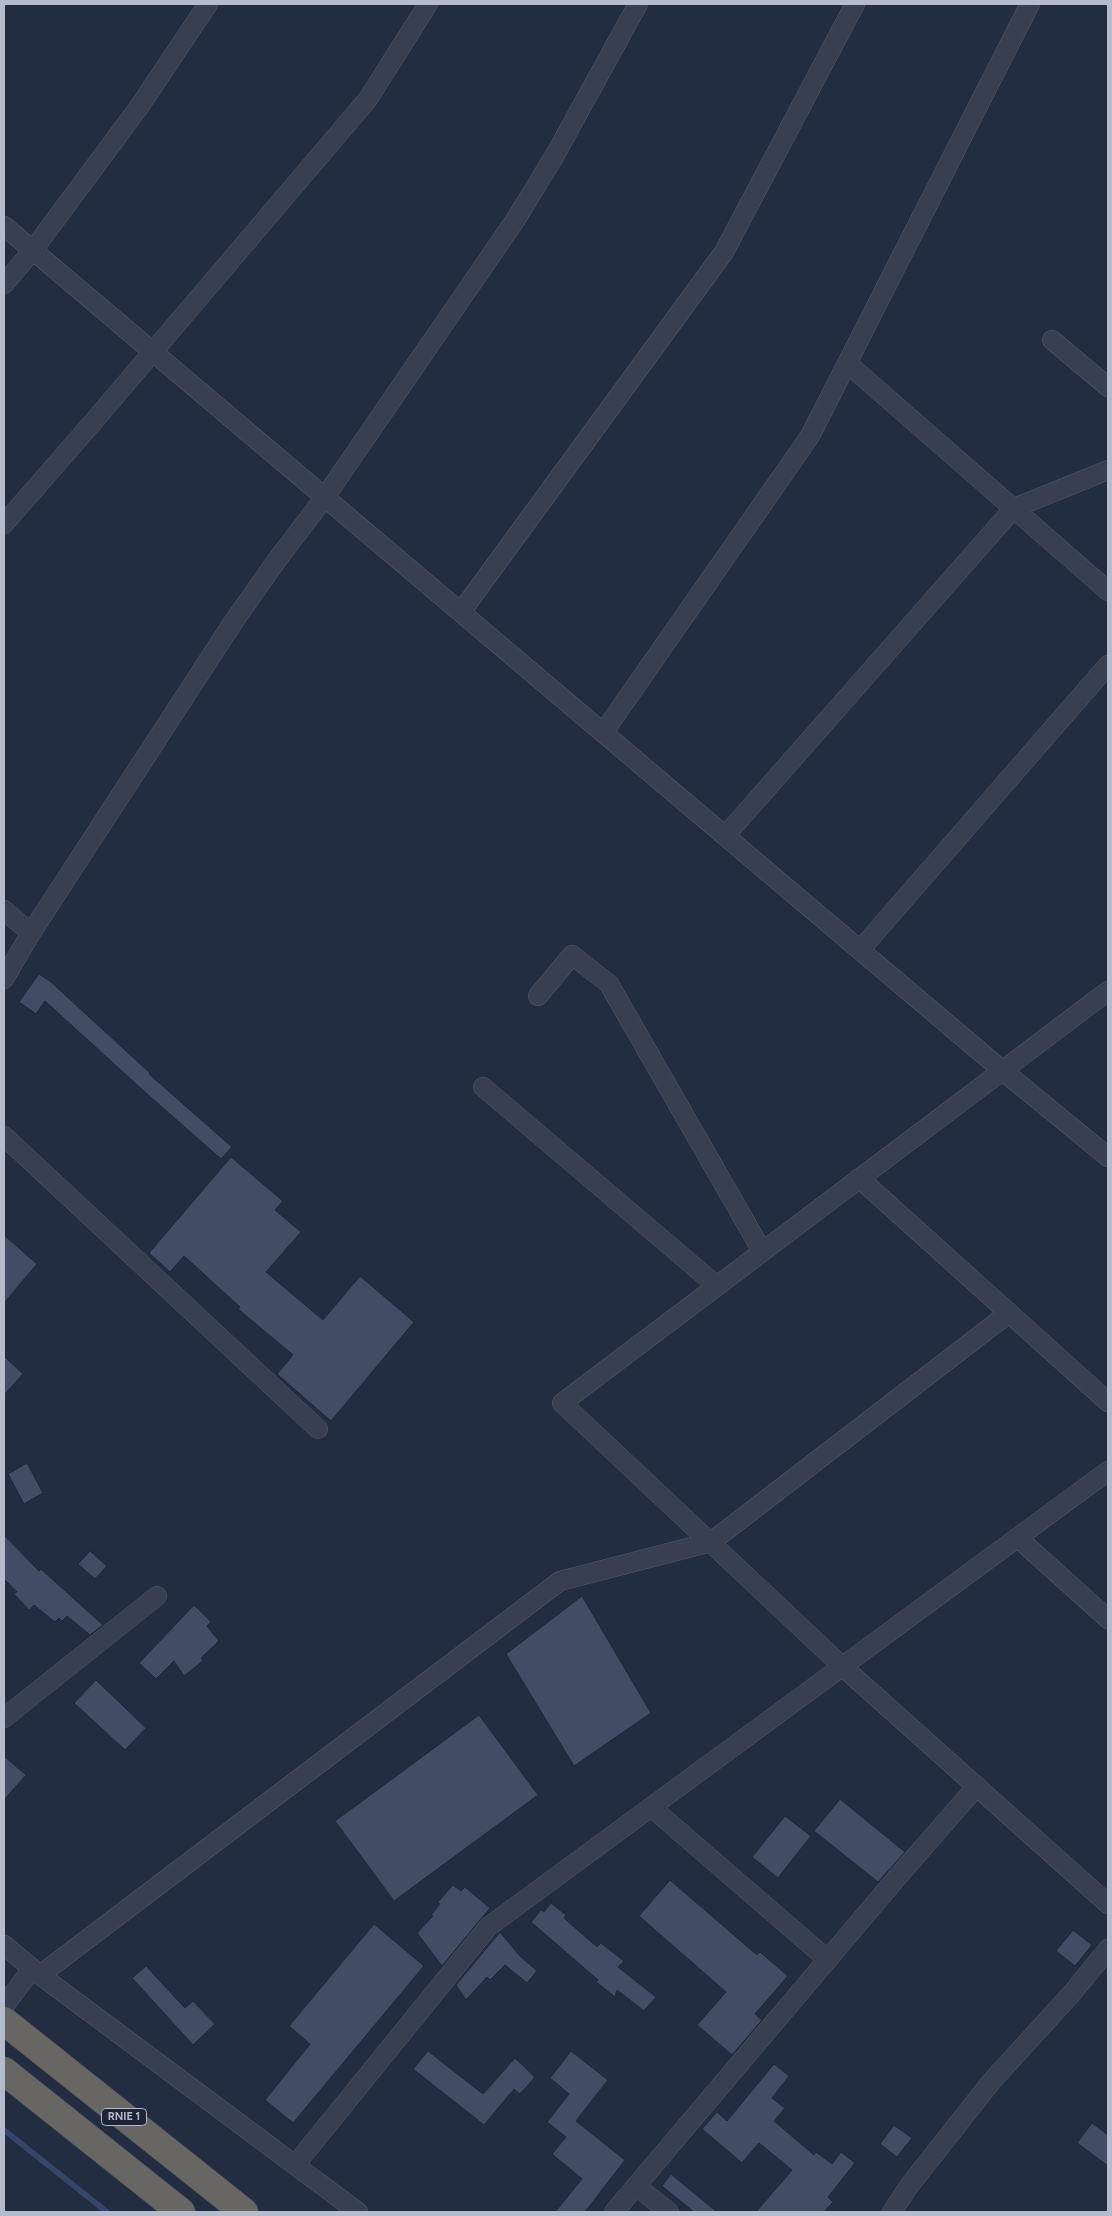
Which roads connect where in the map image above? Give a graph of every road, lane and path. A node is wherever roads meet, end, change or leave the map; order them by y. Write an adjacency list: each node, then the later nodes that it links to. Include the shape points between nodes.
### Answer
1 (208, 4): 7 (street, via 139,107)
2 (428, 4): 10 (street, via 368,99)
3 (638, 4): 14 (street, via 555,156 516,219)
4 (856, 4): 18 (street, via 724,252)
5 (1030, 4): 11 (street)
6 (4, 226): 7 (street)
7 (33, 250): 8 (street); 10 (street)
8 (4, 284)
9 (1052, 340): 12 (street)
10 (153, 352): 14 (street); 16 (street)
11 (847, 363): 15 (street); 20 (street, via 810,436)
12 (1108, 387)
13 (1108, 470): 15 (street)
14 (325, 497): 18 (street); 23 (street, via 234,621)
15 (1014, 508): 17 (street); 21 (street)
16 (4, 524)
17 (1108, 591)
18 (461, 612): 20 (street)
19 (1108, 665): 24 (street)
20 (603, 732): 21 (street)
21 (725, 836): 24 (street)
22 (4, 910): 23 (street)
23 (31, 933): 25 (street)
24 (860, 950): 28 (street)
25 (4, 978)
26 (1108, 991): 28 (street)
27 (538, 996): 33 (street, via 572,954 608,984)
28 (1003, 1071): 31 (street); 32 (street)
29 (483, 1087): 34 (street)
30 (4, 1136): 37 (street)
31 (1108, 1157)
32 (859, 1178): 33 (street); 35 (street)
33 (762, 1251): 34 (street)
34 (717, 1286): 40 (street, via 562,1403)
35 (1009, 1313): 36 (street); 40 (street)
36 (1108, 1402)
37 (318, 1429)
38 (1108, 1471): 39 (street)
39 (1018, 1538): 42 (street); 43 (street)
40 (711, 1542): 43 (street); 51 (street, via 560,1581)
41 (156, 1596): 44 (street)
42 (1108, 1619)
43 (842, 1667): 45 (street); 46 (street)
44 (4, 1718)
45 (978, 1786): 47 (street); 50 (street)
46 (651, 1807): 50 (street); 55 (street, via 488,1927)
47 (1108, 1904)
48 (4, 1945): 51 (street)
49 (1108, 1949): 62 (street, via 991,2082)
50 (828, 1960): 56 (street)
51 (36, 1972): 52 (street); 55 (street)
52 (4, 2006)
53 (4, 2021): 58 (highway, RNIE 1)
54 (4, 2071): 57 (highway, RNIE 1)
55 (295, 2165): 59 (street)
56 (636, 2186): 60 (street); 61 (street)
57 (181, 2212)
58 (244, 2212)
59 (358, 2212)
60 (614, 2212)
61 (669, 2212)
62 (892, 2212)

